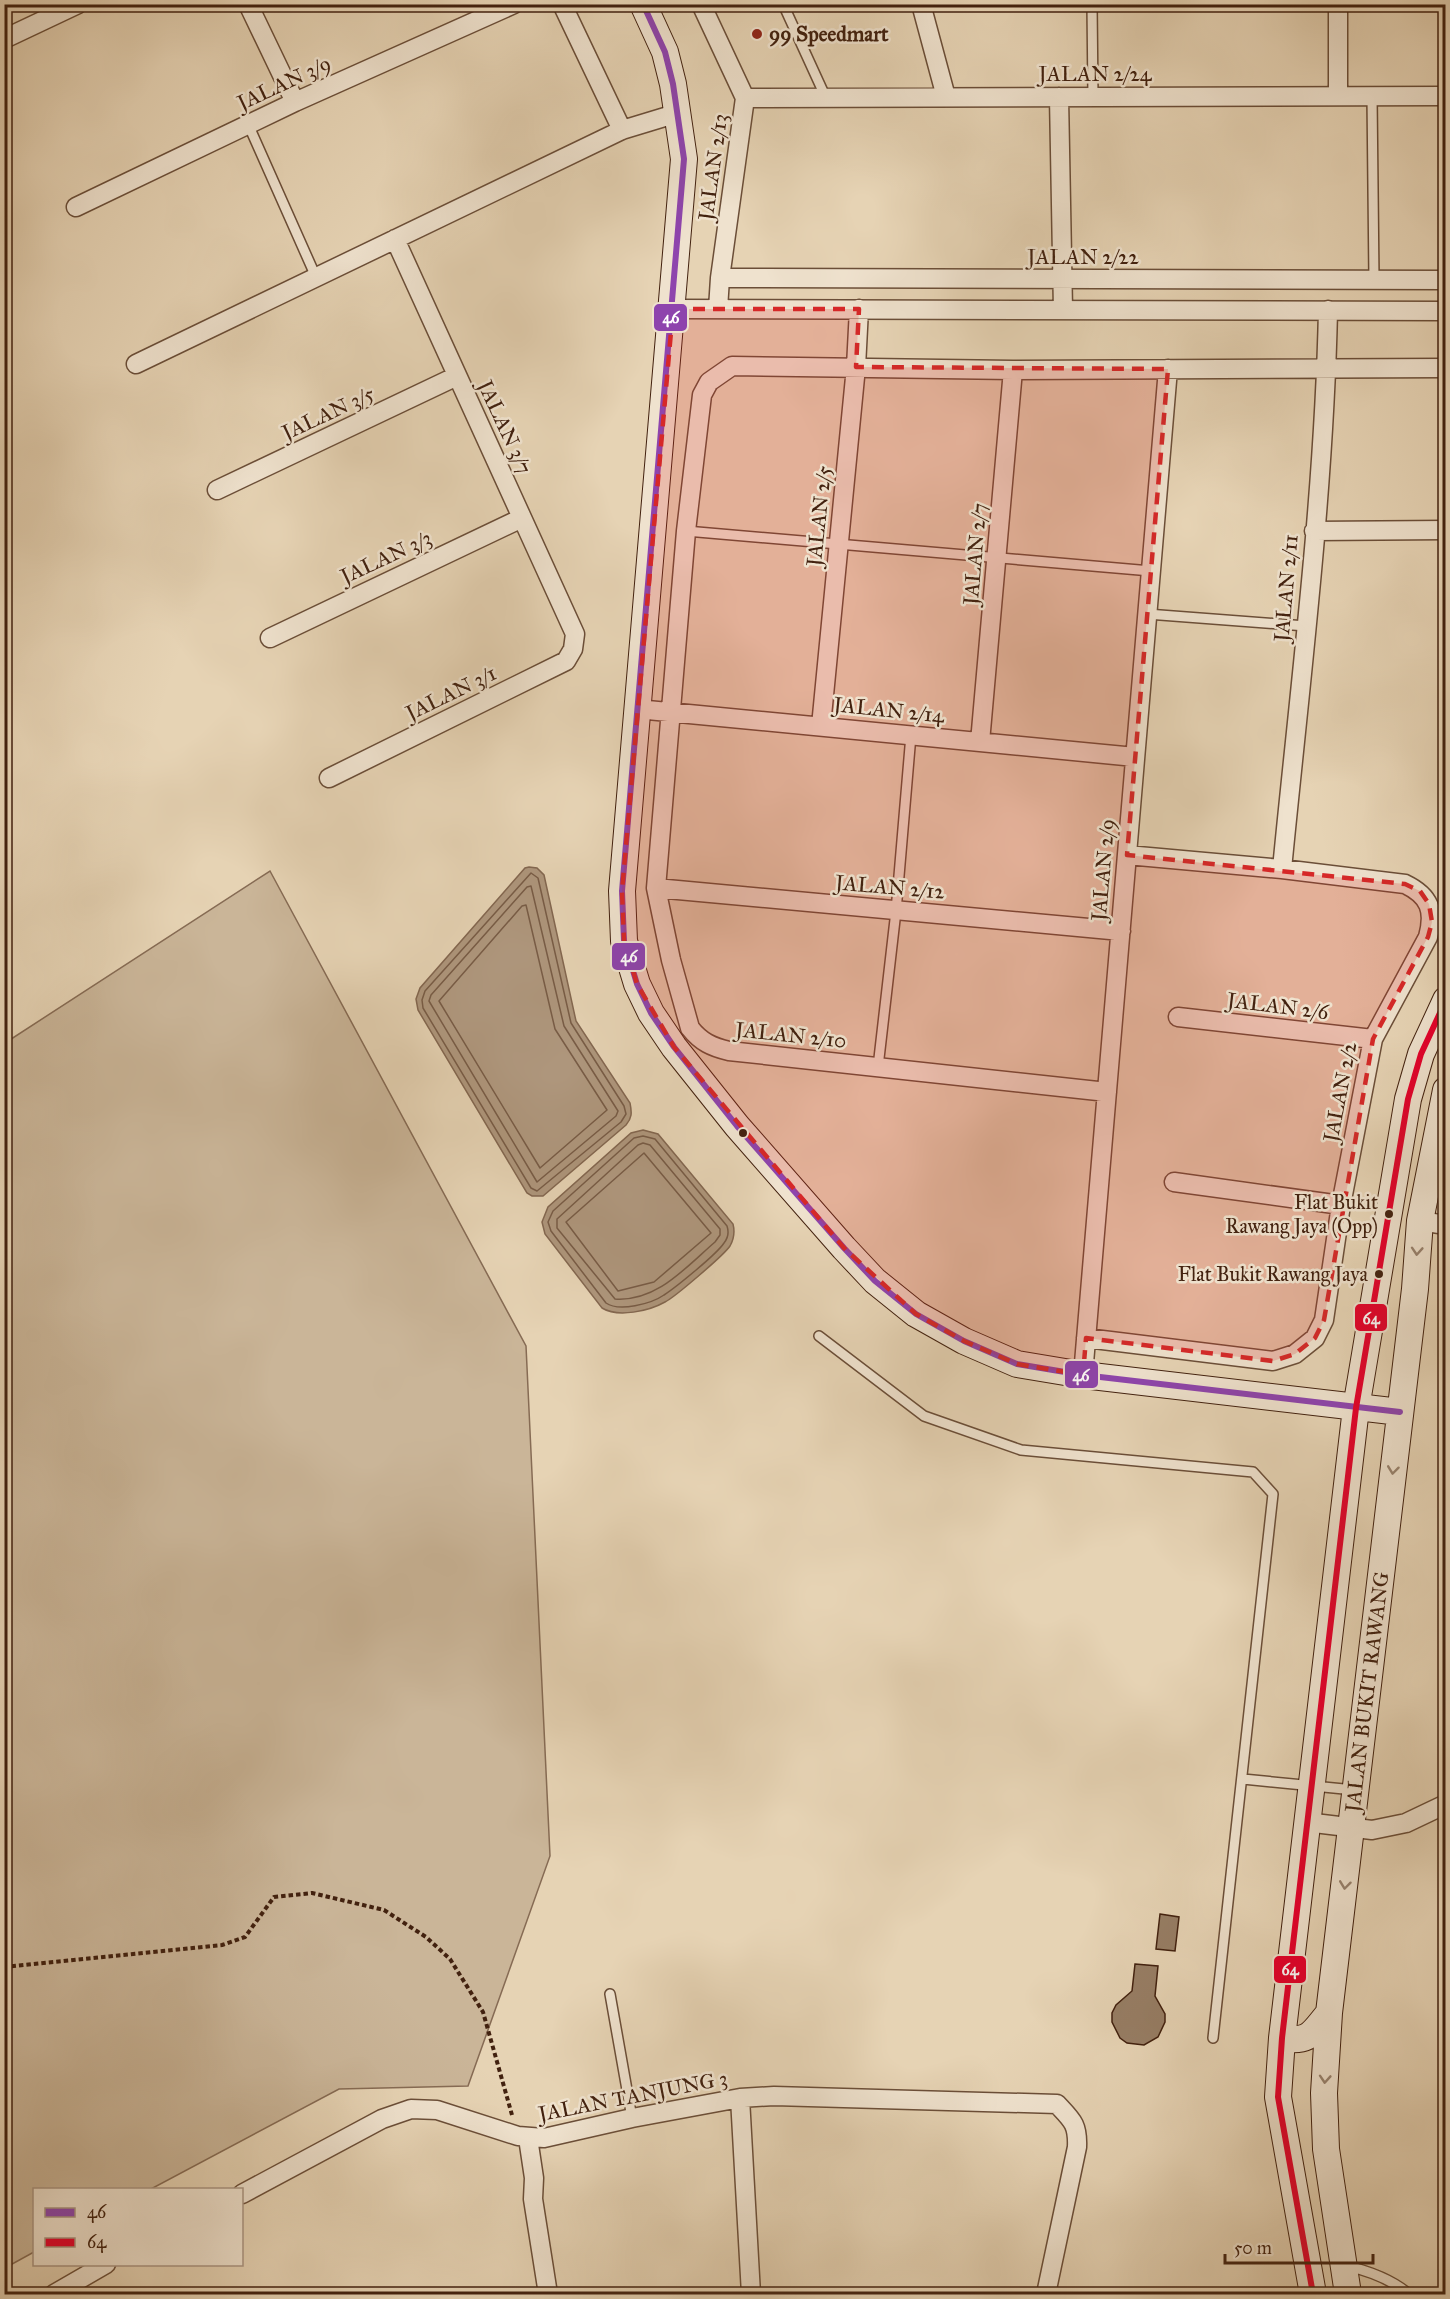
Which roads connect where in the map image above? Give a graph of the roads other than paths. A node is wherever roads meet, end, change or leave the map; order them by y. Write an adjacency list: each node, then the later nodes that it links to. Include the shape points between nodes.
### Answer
1 (78, 4): 11 (street)
2 (248, 4): 20 (street)
3 (514, 4): 20 (street, JALAN 3/9)
4 (562, 4): 23 (street)
5 (643, 4): 21 (street, via 665,52)
6 (701, 4): 18 (street, JALAN 2/13)
7 (783, 4): 19 (lane)
8 (921, 4): 15 (street)
9 (1092, 4): 17 (lane)
10 (1338, 4): 12 (street)
11 (4, 39)
12 (1338, 96): 13 (street, JALAN 2/24); 17 (street, JALAN 2/24)
13 (1372, 96): 14 (street, JALAN 2/24); 29 (lane)
14 (1446, 96)
15 (946, 97): 16 (street, JALAN 2/24); 19 (street, JALAN 2/24)
16 (1059, 97): 17 (street, JALAN 2/24); 28 (street)
17 (1093, 97)
18 (745, 98): 19 (street, JALAN 2/24); 27 (street, JALAN 2/13)
19 (826, 98)
20 (295, 102): 22 (street, JALAN 3/9)
21 (678, 113): 23 (street); 31 (street, via 684,159)
22 (248, 124): 24 (street, JALAN 3/9); 26 (lane)
23 (622, 130): 25 (street)
24 (76, 207)
25 (395, 239): 26 (street); 43 (street, JALAN 3/7)
26 (316, 277): 37 (street)
27 (720, 278): 28 (street, JALAN 2/22); 32 (street, JALAN 2/13)
28 (1062, 279): 29 (street, JALAN 2/22); 34 (street)
29 (1374, 280): 30 (street, JALAN 2/22)
30 (1446, 280)
31 (673, 309): 32 (street); 56 (street)
32 (717, 309): 33 (street)
33 (859, 309): 34 (street); 38 (street, JALAN 2/5)
34 (1063, 310): 35 (street)
35 (1328, 310): 36 (street); 42 (street, JALAN 2/11)
36 (1446, 311)
37 (136, 364)
38 (856, 367): 41 (street, JALAN 2/10); 47 (street, JALAN 2/10, via 732,366 710,382 702,394); 49 (street, JALAN 2/5)
39 (1446, 368): 42 (street, JALAN 2/10)
40 (1168, 369): 41 (street, JALAN 2/10); 42 (street, JALAN 2/10); 51 (street, JALAN 2/9)
41 (1013, 370): 50 (street, JALAN 2/7)
42 (1327, 370): 48 (street, JALAN 2/11)
43 (457, 376): 44 (street, JALAN 3/5); 45 (street, JALAN 3/7)
44 (217, 490)
45 (522, 518): 54 (street, JALAN 3/7); 55 (street, JALAN 3/3)
46 (1446, 530): 48 (street)
47 (686, 531): 49 (lane); 57 (street, JALAN 2/10)
48 (1314, 531): 53 (street, JALAN 2/11)
49 (839, 543): 50 (lane); 58 (street, JALAN 2/5)
50 (998, 557): 51 (lane); 60 (street, JALAN 2/7)
51 (1151, 571): 52 (street, JALAN 2/9)
52 (1147, 614): 53 (lane); 61 (street, JALAN 2/9)
53 (1306, 626): 64 (street, JALAN 2/11)
54 (575, 634): 62 (street, JALAN 3/1, via 566,661)
55 (270, 638)
56 (637, 709): 57 (street, JALAN 2/14); 80 (street, via 622,891 624,941 651,1013 737,1126 875,1281 916,1314 964,1341 1017,1364)
57 (672, 712): 58 (street, JALAN 2/14); 65 (street, JALAN 2/10)
58 (820, 726): 59 (street, JALAN 2/14)
59 (911, 735): 60 (street, JALAN 2/14); 66 (lane)
60 (980, 742): 61 (street, JALAN 2/14)
61 (1136, 757): 63 (street, JALAN 2/9)
62 (330, 778)
63 (1127, 855): 64 (street, JALAN 2/2); 67 (street, JALAN 2/9)
64 (1282, 869): 70 (street, JALAN 2/2, via 1406,884 1420,891 1429,904 1432,922 1428,937)
65 (656, 888): 66 (street, JALAN 2/12); 71 (street, JALAN 2/10, via 685,1013 697,1038 729,1052)
66 (896, 911): 67 (street, JALAN 2/12); 71 (lane)
67 (1120, 931): 73 (street, JALAN 2/9)
68 (1446, 1000): 81 (street, via 1421,1054 1408,1099)
69 (1178, 1017): 70 (street, JALAN 2/6)
70 (1373, 1039): 75 (street, JALAN 2/2)
71 (878, 1066): 73 (street, JALAN 2/10)
72 (1446, 1090): 76 (street, JALAN BUKIT RAWANG)
73 (1107, 1092): 79 (street, JALAN 2/9)
74 (1174, 1182): 75 (street)
75 (1341, 1205): 79 (street, JALAN 2/2, via 1324,1320 1316,1338 1294,1354 1273,1361)
76 (1420, 1221): 77 (street); 82 (street, JALAN BUKIT RAWANG, one-way to 82)
77 (1446, 1225)
78 (819, 1336): 83 (lane, via 924,1416 1021,1450 1252,1472 1273,1494)
79 (1086, 1338): 80 (street, JALAN 2/9)
80 (1083, 1375): 81 (street)
81 (1356, 1407): 82 (street); 84 (street)
82 (1400, 1412): 85 (street, JALAN BUKIT RAWANG, one-way to 85)
83 (1243, 1779): 84 (lane); 91 (lane)
84 (1310, 1786): 85 (lane); 87 (street)
85 (1356, 1790): 88 (street, JALAN BUKIT RAWANG)
86 (1446, 1804): 88 (street, via 1406,1823 1372,1830)
87 (1306, 1822): 88 (street); 92 (street)
88 (1352, 1827): 90 (street, JALAN BUKIT RAWANG, one-way to 90)
89 (610, 1994): 94 (lane)
90 (1329, 2013): 92 (street, via 1309,2036 1298,2041); 98 (street, JALAN BUKIT RAWANG, one-way to 98, via 1324,2092 1326,2149)
91 (1213, 2038)
92 (1282, 2038): 103 (street, via 1278,2097)
93 (740, 2098): 94 (street, JALAN TANJUNG 3); 101 (street); 102 (street, JALAN TANJUNG 3, via 1057,2104 1078,2132)
94 (632, 2118): 95 (street, JALAN TANJUNG 3, via 544,2138)
95 (523, 2137): 96 (street, JALAN TANJUNG 3, via 437,2110 411,2109 382,2119); 100 (street, via 534,2178 533,2199)
96 (243, 2193)
97 (104, 2266): 99 (street)
98 (1345, 2266): 104 (street, JALAN BUKIT RAWANG); 105 (lane, via 1365,2270)
99 (54, 2295)
100 (548, 2295)
101 (751, 2295)
102 (1046, 2295)
103 (1313, 2295)
104 (1348, 2295)
105 (1409, 2295)

